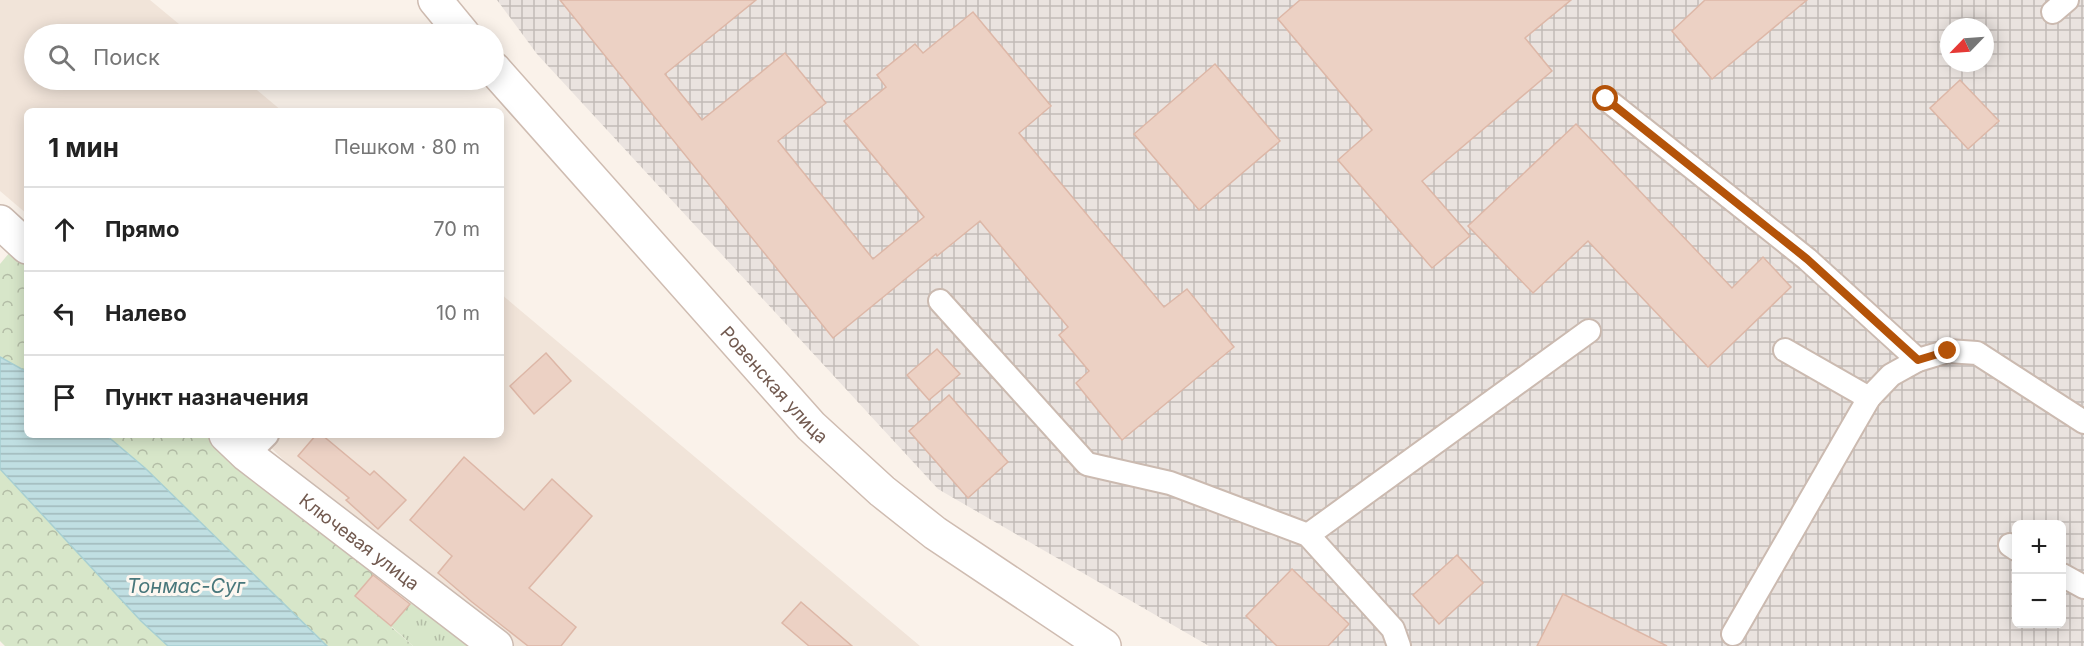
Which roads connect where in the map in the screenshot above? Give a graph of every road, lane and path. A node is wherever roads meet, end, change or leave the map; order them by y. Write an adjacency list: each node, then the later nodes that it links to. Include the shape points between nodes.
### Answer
1 (435, 0): 2 (main road)
2 (455, 24)
3 (504, 80): 19 (main road, Ровенская улица, via 811,426 935,533)
4 (1606, 99): 10 (lane, via 1807,259)
5 (0, 222): 6 (main road)
6 (24, 244)
7 (940, 301): 14 (lane, via 1087,464 1170,483)
8 (1589, 331): 14 (lane)
9 (1785, 350): 11 (lane)
10 (1918, 360): 11 (lane, via 1892,375); 12 (lane, via 1948,351 1977,353)
11 (1869, 398): 17 (lane)
12 (2084, 422)
13 (247, 442): 18 (main road, Ключевая улица)
14 (1308, 535): 20 (lane, via 1393,629)
15 (2066, 577): 16 (lane)
16 (2084, 587)
17 (1733, 634)
18 (496, 646)
19 (1104, 646)
20 (1399, 646)

